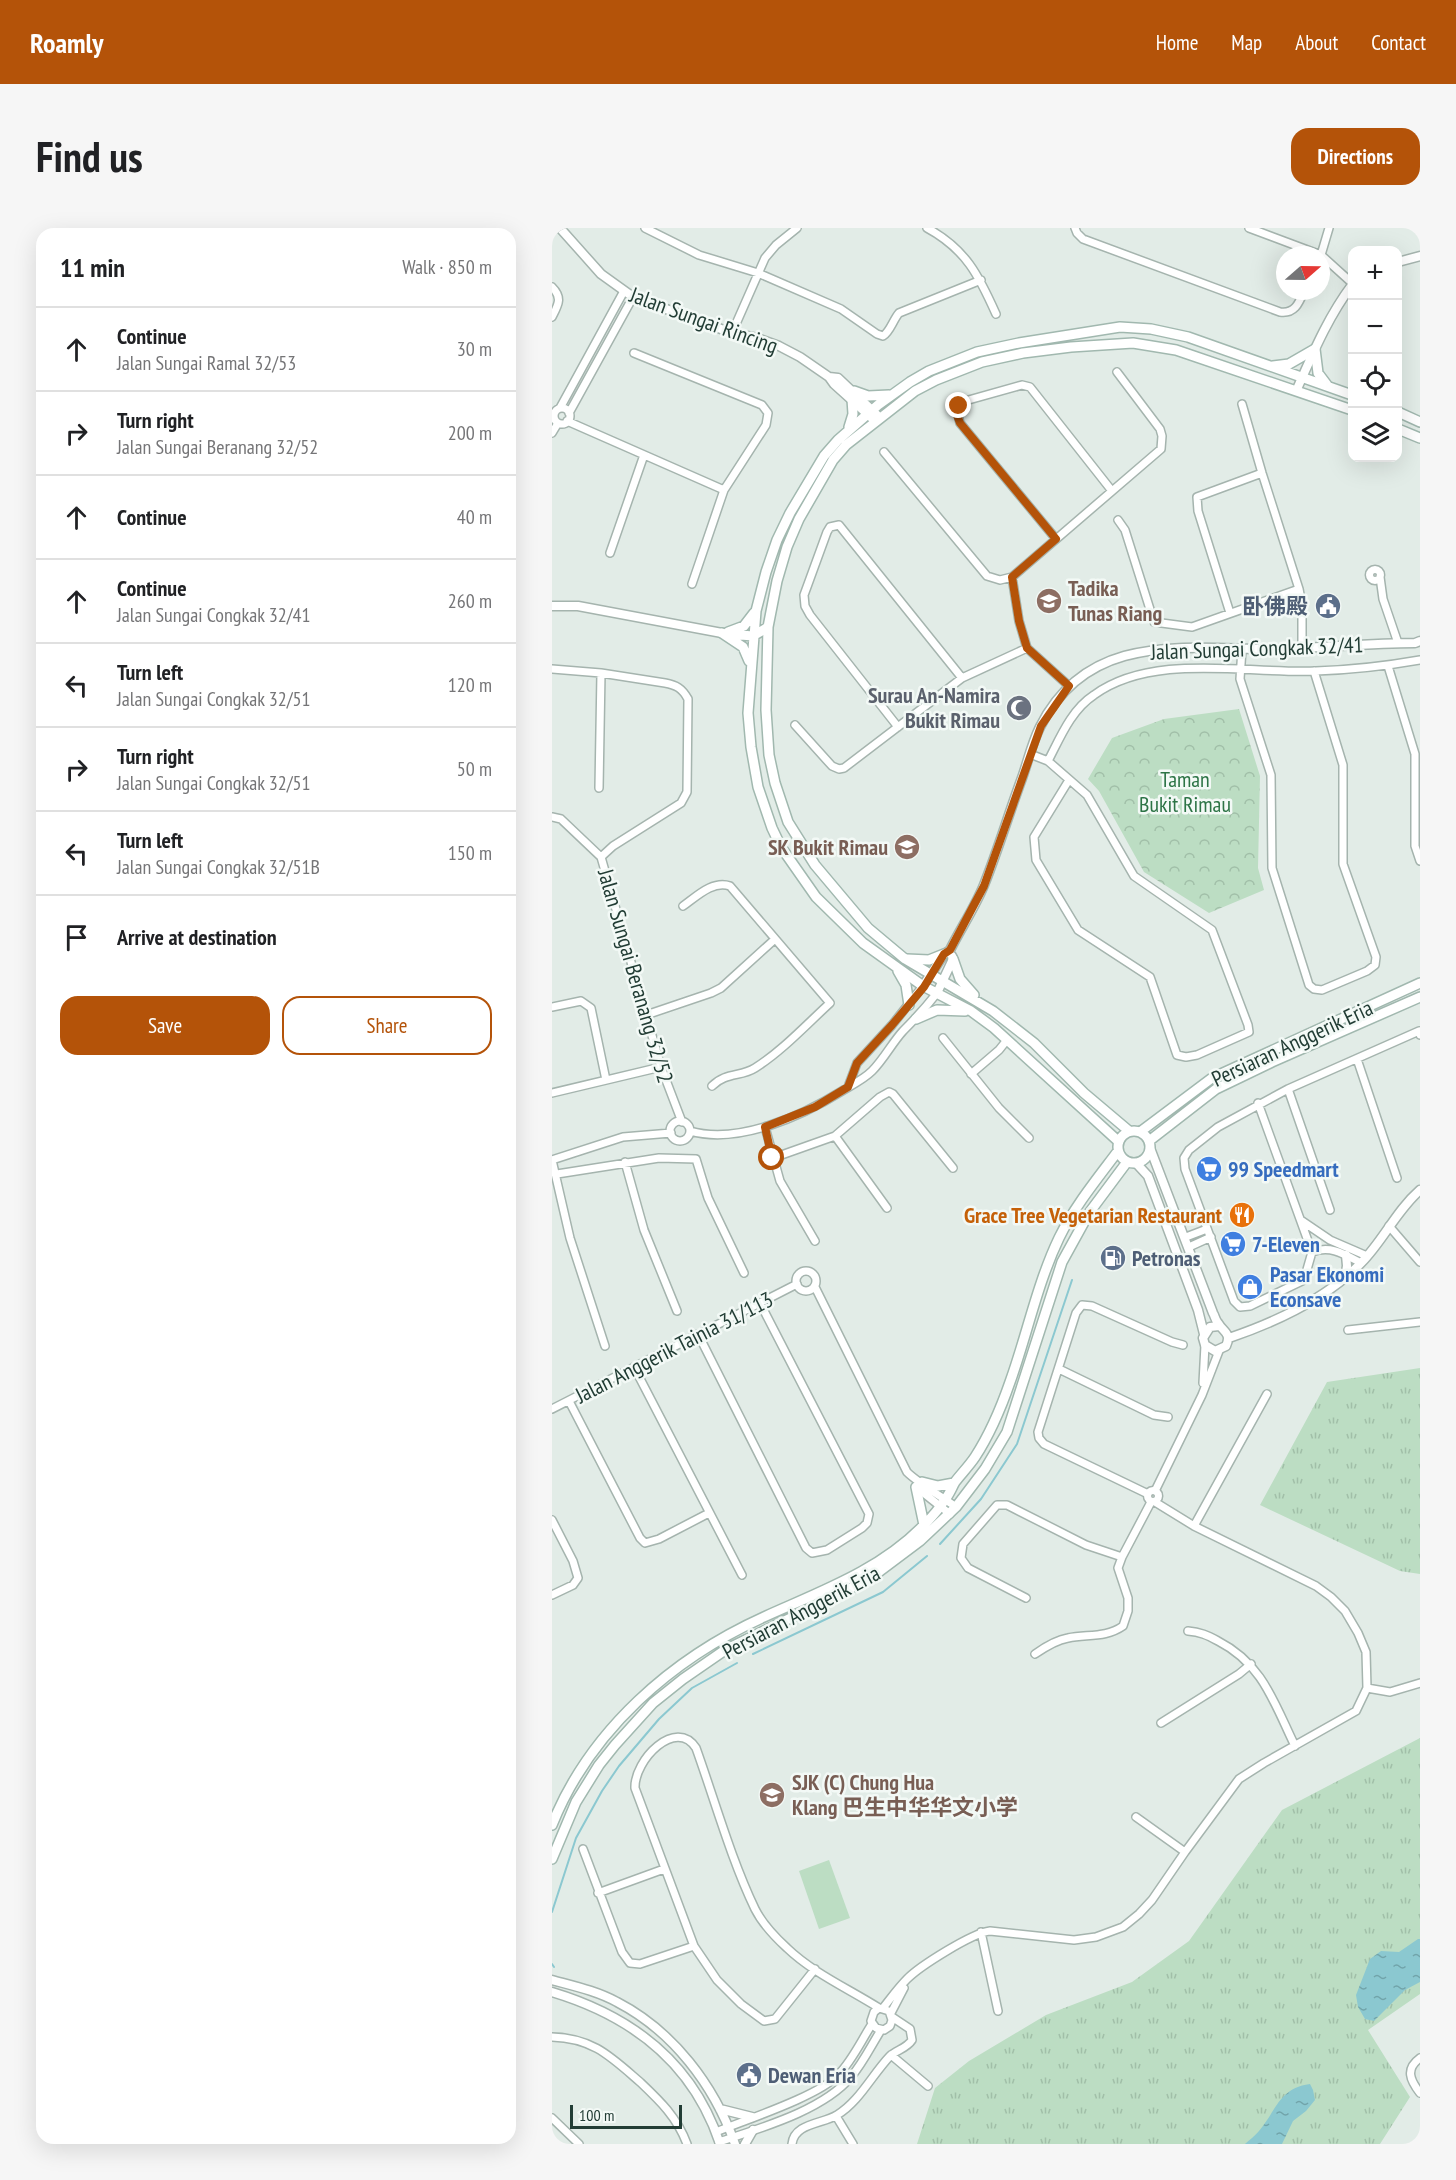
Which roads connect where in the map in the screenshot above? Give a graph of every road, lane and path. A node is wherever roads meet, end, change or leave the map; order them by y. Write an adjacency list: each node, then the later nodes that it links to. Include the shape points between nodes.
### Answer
1 (560, 228): 17 (street, Jalan Sungai Rincing, via 601,274)
2 (645, 228): 13 (street, via 699,255)
3 (797, 228): 13 (street, via 776,245)
4 (927, 228): 15 (street, via 945,238 967,259)
5 (1076, 228): 20 (street, via 1083,239 1280,312 1294,309)
6 (1249, 228): 8 (street)
7 (1329, 228): 9 (street)
8 (1297, 246)
9 (1324, 246)
10 (1420, 256): 11 (street)
11 (1402, 261)
12 (1330, 263): 14 (street)
13 (758, 273): 15 (street, via 841,309 883,336 899,313); 23 (street)
14 (1348, 279)
15 (981, 280): 21 (street)
16 (552, 287): 22 (street, via 560,297)
17 (624, 291): 19 (street, Jalan Sungai Rincing); 24 (street)
18 (1348, 291): 25 (street)
19 (633, 297): 23 (street, Jalan Sungai Rincing); 26 (street)
20 (1299, 300)
21 (996, 314)
22 (552, 317)
23 (732, 333): 34 (street, Jalan Sungai Rincing, via 779,346)
24 (594, 346): 26 (street); 37 (street)
25 (1315, 349): 28 (main road, via 1289,364); 30 (street); 31 (main road, via 1318,373)
26 (603, 351): 39 (street)
27 (634, 353): 53 (street, via 766,408 766,425)
28 (1271, 366): 30 (main road); 35 (main road, via 1188,337 1120,327 977,352 929,371)
29 (1117, 372): 54 (street, via 1162,436 1161,449)
30 (1302, 378): 31 (main road); 32 (street)
31 (1329, 387): 33 (main road)
32 (1297, 389): 38 (main road); 42 (main road, via 1176,350 1119,343 982,362 936,380)
33 (1348, 393)
34 (853, 395): 35 (main road); 42 (street, Jalan Sungai Rincing); 46 (main road)
35 (892, 395): 42 (main road)
36 (1242, 404): 52 (street)
37 (560, 408): 39 (street); 41 (street)
38 (1348, 408)
39 (569, 413): 43 (street)
40 (1402, 414): 44 (main road)
41 (553, 415): 45 (street)
42 (874, 415): 46 (main road); 56 (main road, via 833,460)
43 (567, 421): 45 (street); 51 (street)
44 (1420, 422)
45 (558, 423): 48 (street)
46 (848, 430): 55 (main road, via 824,456)
47 (1402, 431): 49 (main road)
48 (552, 433)
49 (1420, 438)
50 (884, 452): 60 (street, via 987,576 1000,580)
51 (644, 455): 53 (street); 59 (street)
52 (1262, 473): 62 (street); 66 (street, via 1197,497)
53 (724, 490): 61 (street)
54 (1112, 491): 58 (street); 58 (street, via 1030,387 1022,385 959,406 960,423)
55 (790, 513): 56 (main road); 65 (main road, via 777,540)
56 (799, 519): 67 (main road, via 777,581)
57 (1118, 520): 66 (street, via 1125,530 1154,622 1192,627)
58 (1056, 539): 60 (street)
59 (610, 554)
60 (1012, 577): 72 (street)
61 (692, 584)
62 (1299, 589): 66 (street); 73 (street)
63 (1383, 599): 63 (street, via 1380,577 1371,579); 71 (street)
64 (552, 606): 68 (street, via 578,606)
65 (756, 611): 68 (main road, via 744,626); 69 (main road)
66 (1230, 613)
67 (768, 627): 69 (main road); 96 (main road, via 766,710 770,755 788,822 835,891 868,928)
68 (722, 633): 69 (main road); 79 (main road, via 743,647)
69 (753, 636): 79 (main road)
70 (1420, 641): 71 (street, Jalan Sungai Congkak 32/41)
71 (1398, 643): 73 (street, Jalan Sungai Congkak 32/41)
72 (1027, 648): 82 (street); 83 (street)
73 (1302, 648): 74 (street, Jalan Sungai Congkak 32/41)
74 (1242, 649): 77 (street); 83 (street, Jalan Sungai Congkak 32/41, via 1144,650 1097,667)
75 (1420, 660): 76 (street)
76 (1389, 666): 80 (street); 92 (street, via 1415,754 1415,846)
77 (1240, 668): 80 (street); 80 (street, via 1270,776 1272,868 1309,985 1322,990 1367,971 1375,965 1376,957 1343,864 1343,765); 87 (street, via 1145,672 1107,686 1091,696 1072,717)
78 (552, 669): 81 (street)
79 (751, 670): 97 (main road, via 748,714 753,760 758,787 781,847 816,897 863,944)
80 (1314, 671)
81 (601, 673): 89 (street); 91 (street, via 665,683 683,690 688,705 689,738 689,783 681,803)
82 (962, 678): 85 (street); 85 (street, via 839,525 831,527 804,595 805,606)
83 (1069, 686): 86 (street, Jalan Sungai Congkak 32/41, via 1041,726)
84 (795, 725): 85 (street, via 838,769 849,766)
85 (898, 727)
86 (1030, 754): 87 (street); 95 (street, Jalan Sungai Congkak 32/41, via 984,886)
87 (1048, 761): 88 (street)
88 (1069, 780): 88 (street, via 1087,795 1134,876 1212,930 1249,1032 1197,1055 1177,1054 1149,978 1078,930 1036,860 1034,837)
89 (599, 788)
90 (552, 817): 91 (street, Jalan Sungai Beranang 32/52, via 561,819)
91 (602, 857): 108 (street, Jalan Sungai Beranang 32/52)
92 (1420, 861)
93 (684, 906): 94 (street, via 712,886 723,883 736,890)
94 (774, 940): 108 (street, via 721,988); 119 (street, via 830,1003 753,1070 729,1075)
95 (949, 954): 96 (main road, via 929,960); 98 (street); 99 (street); 104 (main road, via 960,979)
96 (905, 958): 98 (main road)
97 (896, 968): 101 (main road); 105 (main road, via 906,985)
98 (931, 976): 99 (main road); 101 (street)
99 (942, 982): 102 (street); 104 (main road)
100 (1420, 983): 128 (main road, Persiaran Anggerik Eria, via 1212,1078)
101 (924, 987): 102 (main road); 105 (street)
102 (937, 993): 107 (main road); 109 (street)
103 (1420, 997): 132 (main road, Persiaran Anggerik Eria, via 1216,1089)
104 (979, 1001): 127 (main road, via 1034,1043)
105 (909, 1005): 113 (street)
106 (552, 1007): 118 (street, via 581,1001 591,1008)
107 (971, 1011): 109 (main road, via 936,1010); 112 (main road)
108 (646, 1014): 116 (street, Jalan Sungai Beranang 32/52)
109 (916, 1019): 114 (street)
110 (1420, 1035): 115 (street, via 1419,1031)
111 (943, 1038): 117 (street)
112 (1006, 1040): 117 (street); 133 (main road)
113 (871, 1048): 114 (street); 120 (street, via 857,1063)
114 (884, 1057): 120 (street, via 871,1073)
115 (1357, 1059): 121 (street); 140 (street)
116 (661, 1067): 118 (street); 124 (street, Jalan Sungai Beranang 32/52)
117 (971, 1074): 131 (street)
118 (606, 1080): 122 (street)
119 (712, 1086)
120 (848, 1087): 125 (street, via 815,1107)
121 (1288, 1089): 123 (street); 143 (street)
122 (552, 1093)
123 (1258, 1103): 144 (street); 146 (street, via 1218,1126 1184,1158)
124 (682, 1122): 126 (street); 129 (street, via 674,1124)
125 (765, 1127): 126 (street, via 724,1134); 134 (street)
126 (690, 1131): 129 (street, via 687,1139 680,1141)
127 (1129, 1131): 128 (main road); 133 (main road)
128 (1140, 1132): 132 (main road)
129 (671, 1133): 135 (street, via 623,1137)
130 (835, 1136): 134 (street); 138 (street, via 889,1092); 142 (street)
131 (1029, 1138)
132 (1150, 1144): 137 (main road, via 1146,1158); 147 (street)
133 (1118, 1145): 137 (main road, via 1120,1155); 178 (main road, Persiaran Anggerik Eria, via 1059,1239 996,1416 975,1457)
134 (772, 1158): 149 (street, via 780,1181)
135 (552, 1160): 139 (street)
136 (625, 1162): 139 (street); 155 (street, via 696,1159 708,1198); 160 (street, via 644,1230)
137 (1132, 1162): 164 (street, via 1148,1176); 181 (main road, Persiaran Anggerik Eria, via 1089,1213 1062,1262 1007,1432)
138 (953, 1168)
139 (557, 1174): 167 (street, via 570,1238)
140 (1397, 1178)
141 (1420, 1191): 145 (street)
142 (887, 1208)
143 (1330, 1210)
144 (1302, 1221): 151 (street); 153 (street)
145 (1389, 1226): 153 (street); 154 (street)
146 (1208, 1229): 147 (street); 148 (street)
147 (1186, 1237): 150 (street)
148 (1210, 1237): 150 (street); 151 (street, via 1234,1301 1240,1306 1250,1306 1304,1280)
149 (815, 1241)
150 (1189, 1246): 163 (street)
151 (1312, 1252): 152 (street, via 1328,1248)
152 (1346, 1255): 153 (street); 156 (street)
153 (1364, 1259): 156 (street)
154 (1420, 1262)
155 (744, 1273)
156 (1345, 1278): 163 (street, via 1304,1306 1255,1328)
157 (797, 1284): 158 (street, via 806,1291); 158 (street, via 800,1274 808,1272 815,1278); 159 (street, Jalan Anggerik Tainia 31/113)
158 (815, 1287): 177 (street, via 907,1472)
159 (760, 1303): 165 (street, Jalan Anggerik Tainia 31/113); 165 (street, via 865,1503 869,1518 862,1528 823,1552 812,1553 806,1548)
160 (677, 1311)
161 (1420, 1322): 162 (street)
162 (1348, 1330)
163 (1224, 1331): 164 (street, via 1210,1327); 169 (street, via 1226,1346)
164 (1204, 1334): 168 (street)
165 (699, 1335): 170 (street, Jalan Anggerik Tainia 31/113)
166 (1183, 1345): 171 (street, via 1082,1305)
167 (605, 1346)
168 (1205, 1346): 169 (street); 173 (street)
169 (1219, 1351): 173 (street)
170 (634, 1367): 174 (street, Jalan Anggerik Tainia 31/113); 182 (street)
171 (1059, 1369): 176 (street, via 1154,1415); 179 (street, via 1038,1432 1041,1442)
172 (1267, 1394): 185 (street)
173 (1202, 1395): 179 (street)
174 (569, 1401): 175 (street, Jalan Anggerik Tainia 31/113); 182 (street, via 645,1542 659,1539)
175 (552, 1409)
176 (1168, 1417)
177 (917, 1483): 178 (main road); 180 (street); 184 (main road)
178 (954, 1484): 180 (main road, Persiaran Anggerik Eria)
179 (1152, 1497): 185 (street); 186 (street)
180 (943, 1503): 181 (street); 184 (main road, Persiaran Anggerik Eria)
181 (953, 1510): 202 (main road, Persiaran Anggerik Eria, via 880,1571 725,1650 653,1703 599,1765 576,1802)
182 (709, 1513): 187 (street)
183 (552, 1520): 188 (street, via 578,1578 573,1585)
184 (924, 1525): 197 (main road, Persiaran Anggerik Eria, via 853,1577 719,1638 680,1665 612,1729)
185 (1194, 1526): 194 (street, via 1316,1586 1346,1611 1366,1652)
186 (1122, 1557): 189 (street, via 1086,1545 1007,1505 997,1505 963,1544 961,1558 968,1568); 191 (street, via 1118,1568 1128,1598 1123,1626 1110,1633 1065,1638)
187 (742, 1575)
188 (552, 1594)
189 (1026, 1598)
190 (1188, 1631): 192 (street, via 1201,1632 1236,1650)
191 (1035, 1654)
192 (1251, 1664): 195 (street); 196 (street, via 1266,1684)
193 (1420, 1683): 194 (street, via 1390,1692)
194 (1366, 1688): 196 (street, via 1356,1712)
195 (1161, 1723)
196 (1295, 1746): 201 (street, via 1239,1779)
197 (555, 1811): 199 (main road, Persiaran Anggerik Eria)
198 (1136, 1817): 201 (street)
199 (552, 1825)
200 (583, 1849): 204 (street)
201 (1185, 1852): 205 (street, via 1139,1914 1109,1934 1074,1940)
202 (552, 1859)
203 (664, 1869): 204 (street); 206 (street); 207 (street, via 634,1779 649,1753 661,1743 682,1737 696,1748 756,1910 788,1949)
204 (598, 1893): 206 (street, via 630,1963 640,1964)
205 (981, 1932): 208 (street); 212 (street)
206 (694, 1946): 207 (street, via 717,1980 764,2021 775,2019)
207 (815, 1969): 211 (street)
208 (909, 1977): 211 (street); 213 (street)
209 (552, 1980): 221 (street, via 595,1992 654,2026 688,2061)
210 (552, 1992): 227 (street, via 610,2013 646,2037 690,2084)
211 (881, 2008): 213 (street); 214 (street, via 872,2014)
212 (998, 2011)
213 (892, 2015): 215 (street, via 890,2026); 217 (street, via 907,2026 912,2040)
214 (872, 2024): 215 (street); 223 (street, via 838,2076 808,2094)
215 (881, 2030): 226 (street, via 838,2089 801,2111)
216 (552, 2037): 231 (street, via 586,2042 617,2061 669,2110)
217 (891, 2055): 219 (street); 222 (street)
218 (1420, 2058): 220 (street, via 1409,2074)
219 (928, 2086)
220 (1420, 2093)
221 (720, 2109): 223 (street); 225 (street)
222 (836, 2116): 233 (street, via 803,2128); 234 (street)
223 (752, 2117): 225 (street)
224 (552, 2118): 230 (street)
225 (729, 2127): 227 (street); 228 (street)
226 (753, 2130): 228 (street); 232 (street)
227 (716, 2132): 229 (street)
228 (734, 2141): 229 (street)
229 (719, 2143)
230 (579, 2144)
231 (687, 2144)
232 (746, 2144)
233 (792, 2144)
234 (853, 2144)

